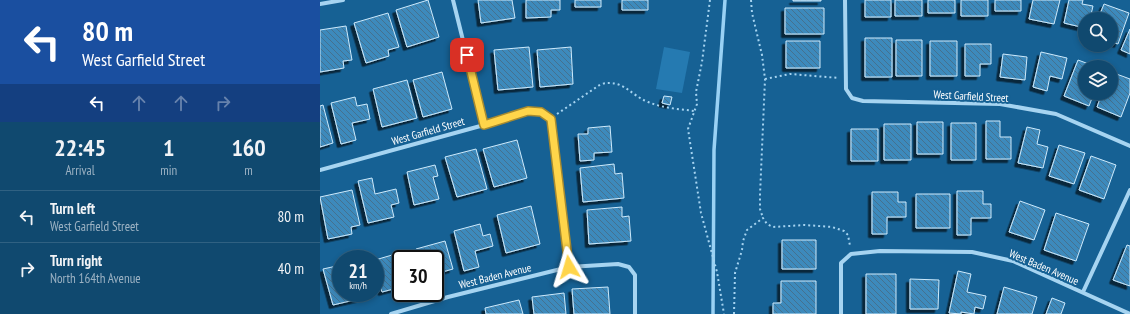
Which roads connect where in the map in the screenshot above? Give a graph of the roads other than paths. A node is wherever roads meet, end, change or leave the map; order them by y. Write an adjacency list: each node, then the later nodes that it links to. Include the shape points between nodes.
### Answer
1 (343, 0): 4 (street)
2 (453, 0): 5 (street)
3 (845, 0): 6 (street, West Garfield Street, via 846,89 852,98 864,101 1000,104 1056,114)
4 (320, 4)
5 (484, 125): 7 (street, West Garfield Street); 9 (street, West Garfield Street, via 528,111 541,112 551,119)
6 (1130, 146)
7 (320, 170)
8 (1130, 190): 10 (street)
9 (569, 267): 11 (street, West Baden Avenue); 12 (street, West Baden Avenue, via 618,264 629,267 635,275)
10 (1083, 292): 13 (street, West Baden Avenue, via 1013,261 972,252 880,251 852,254 841,263); 14 (street, West Baden Avenue)
11 (391, 314)
12 (635, 314)
13 (841, 314)
14 (1130, 314)

